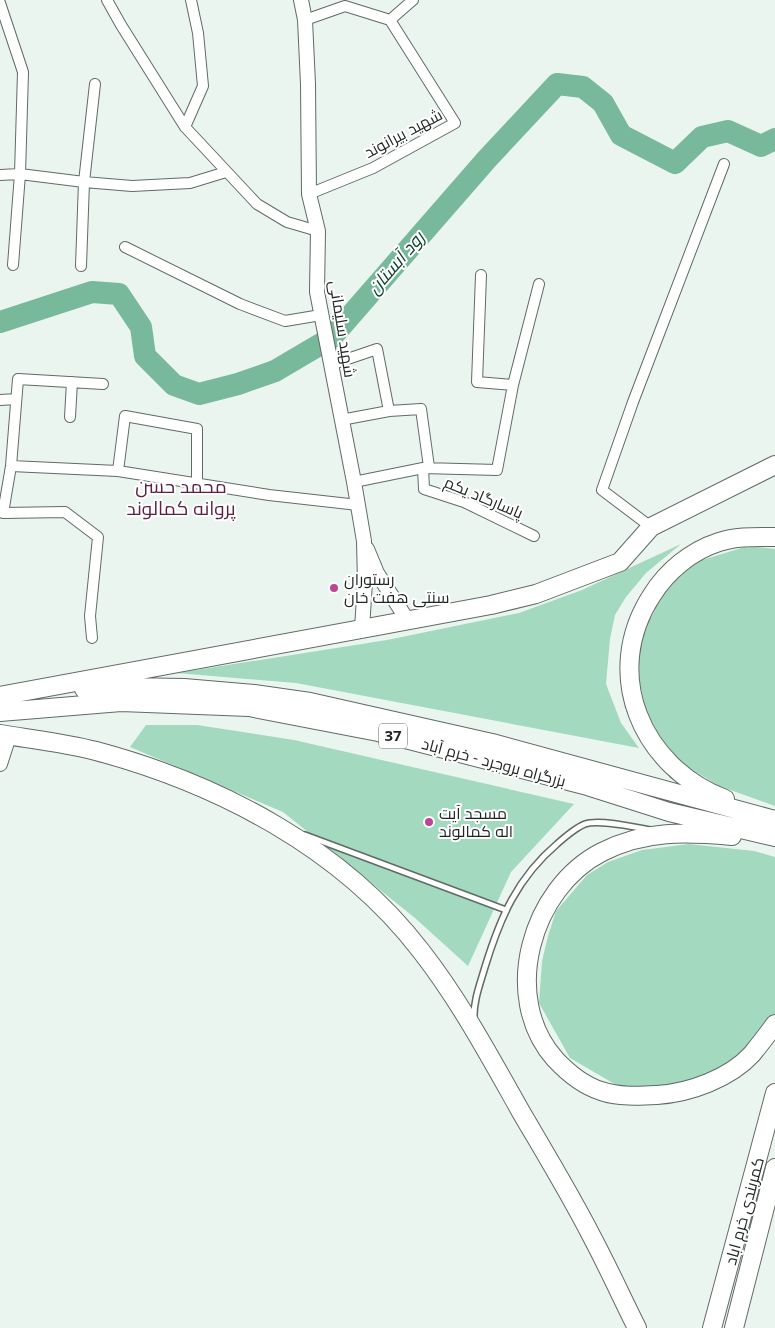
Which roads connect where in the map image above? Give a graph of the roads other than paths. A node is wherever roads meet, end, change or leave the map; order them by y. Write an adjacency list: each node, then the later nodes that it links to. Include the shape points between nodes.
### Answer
1 (108, 0): 9 (street)
2 (191, 0): 9 (street, via 203,86)
3 (301, 0): 6 (street, شهید سلیمانی)
4 (413, 0): 7 (street)
5 (0, 3): 13 (street, via 23,72)
6 (305, 20): 7 (street, via 345,6); 15 (street, شهید سلیمانی)
7 (390, 20): 15 (street, شهید بیرانوند, via 455,123 374,168)
8 (95, 84): 14 (street)
9 (185, 127): 11 (street)
10 (724, 164): 40 (street, via 602,490)
11 (226, 172): 14 (street, via 190,183 132,186); 16 (street, via 257,204 287,222)
12 (0, 174): 13 (street)
13 (20, 174): 14 (street); 18 (street)
14 (84, 182): 19 (street)
15 (309, 194): 16 (street, شهید سلیمانی)
16 (318, 231): 22 (street, شهید سلیمانی, via 317,292)
17 (125, 247): 22 (street, via 240,304 285,322)
18 (13, 265)
19 (81, 266)
20 (481, 275): 26 (street, via 477,382)
21 (539, 284): 26 (street)
22 (321, 315): 23 (street, شهید سلیمانی)
23 (330, 365): 29 (street, via 377,349); 31 (street, شهید سلیمانی)
24 (72, 382): 25 (street); 27 (street, via 18,379); 30 (street)
25 (102, 384)
26 (513, 385): 34 (street, via 497,470)
27 (16, 399): 28 (street); 33 (street)
28 (0, 400)
29 (389, 411): 31 (street); 34 (street, via 421,409)
30 (70, 417)
31 (341, 420): 38 (street, شهید سلیمانی)
32 (775, 465): 40 (highway, 37)
33 (10, 466): 35 (street); 36 (street)
34 (426, 467): 38 (street); 41 (street, پاسارگاد یکم, via 424,490 464,502)
35 (118, 471): 37 (street); 37 (street, via 125,416 197,428)
36 (4, 482): 46 (street, via 3,513 64,512 98,537 90,616)
37 (197, 482): 39 (street)
38 (354, 482): 39 (street, شهید سلیمانی)
39 (358, 505): 43 (street, شهید سلیمانی)
40 (651, 527): 44 (highway, 37, via 620,562 579,578 536,594)
41 (534, 536)
42 (775, 537): 51 (highway, via 746,536 718,542 676,566 660,582 636,625 630,656 630,681 644,730 678,771 721,797)
43 (364, 541): 44 (street, شهید سلیمانی, via 378,573); 45 (street, شهید سلیمانی)
44 (408, 621): 45 (highway, 37)
45 (362, 630): 47 (highway, 37)
46 (92, 638)
47 (0, 696): 51 (highway, 37, via 127,687 184,688 310,702 492,743)
48 (0, 712): 54 (highway, بزرگراه بروجرد - خرم آباد / 37, via 121,702 250,707 378,732)
49 (4, 735): 50 (street); 52 (highway, via 94,750 155,770 207,790)
50 (0, 764)
51 (775, 819)
52 (275, 824): 55 (lane); 57 (highway, via 335,866 376,902 420,950)
53 (668, 833): 54 (highway, 37); 55 (lane, via 619,824 587,823 572,831 530,870); 56 (highway, 37, via 641,838 601,852 582,864 560,887 544,912 534,936 528,965 527,998 534,1024 546,1049 572,1076 602,1092 638,1096 674,1094 714,1081 737,1066 751,1055)
54 (775, 839)
55 (506, 910): 57 (lane, via 480,984 474,1013)
56 (775, 1024)
57 (475, 1032): 60 (highway, via 592,1237)
58 (775, 1093): 61 (highway, کمربندی خرم اباد)
59 (775, 1168): 62 (highway)
60 (637, 1328)
61 (712, 1328)
62 (734, 1328)

